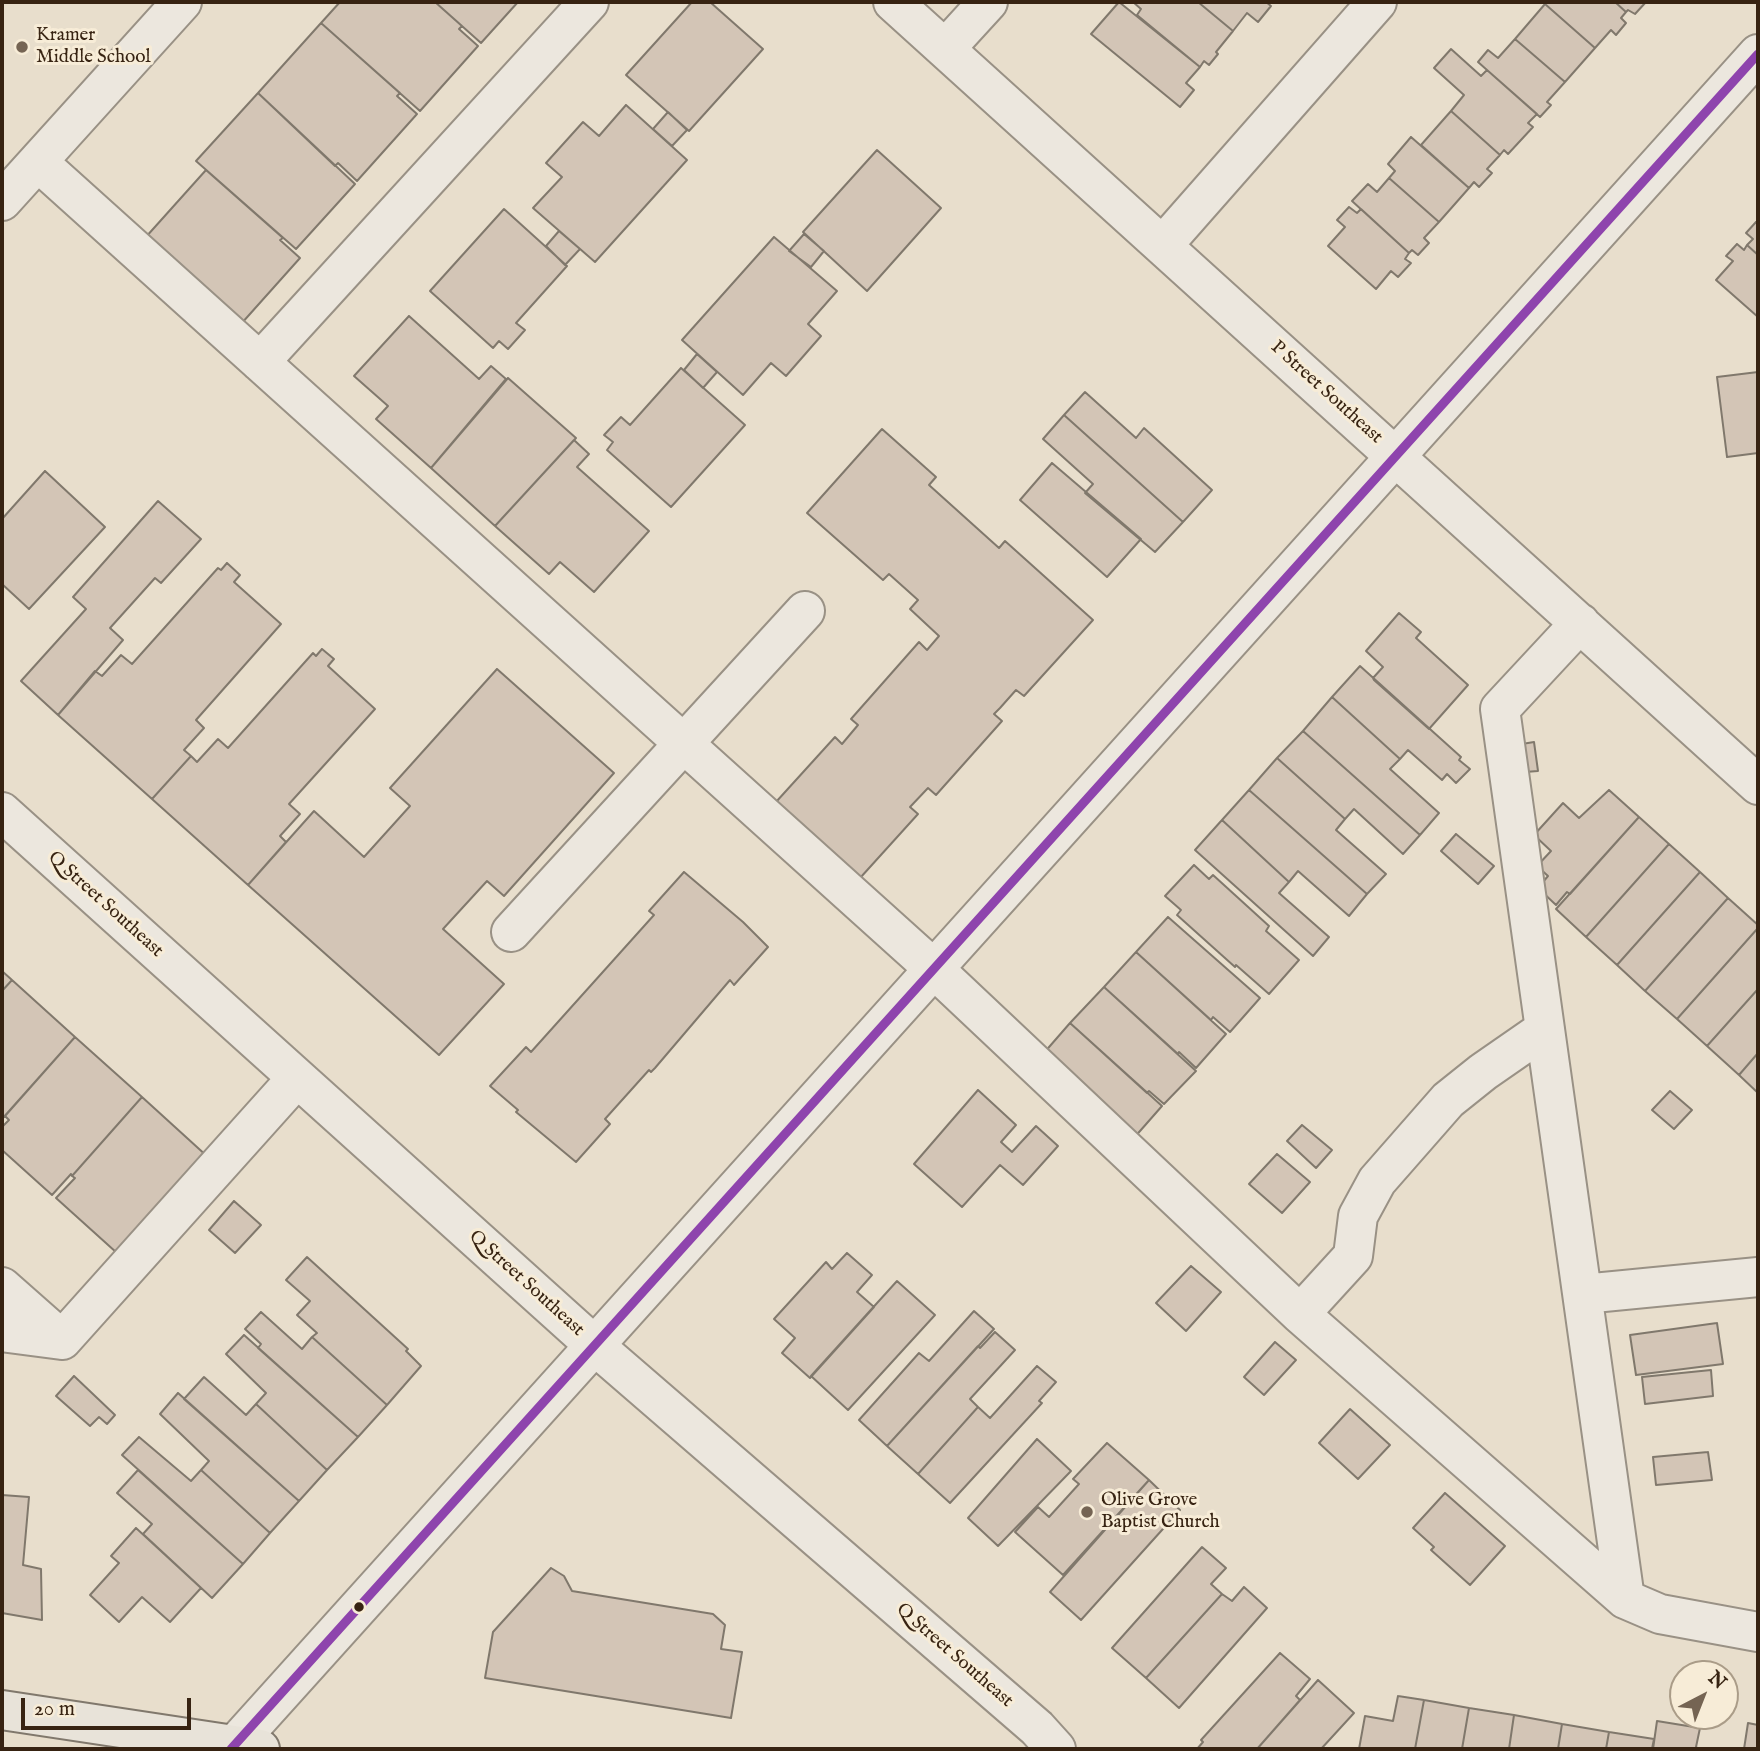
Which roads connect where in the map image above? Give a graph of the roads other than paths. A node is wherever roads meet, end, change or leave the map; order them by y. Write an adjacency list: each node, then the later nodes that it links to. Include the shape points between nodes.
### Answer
1 (182, 2): 8 (street)
2 (589, 2): 11 (street)
3 (893, 2): 6 (street, P Street Southeast)
4 (988, 2): 6 (street)
5 (1377, 2): 10 (street)
6 (946, 50): 10 (street, P Street Southeast)
7 (1758, 54): 12 (street)
8 (38, 162): 9 (street); 11 (street)
9 (2, 201)
10 (1163, 245): 12 (street, P Street Southeast)
11 (260, 362): 15 (street)
12 (1396, 456): 14 (street, P Street Southeast); 19 (street)
13 (805, 611): 15 (street)
14 (1580, 623): 16 (street, P Street Southeast); 20 (street, via 1500,709)
15 (685, 744): 18 (street); 19 (street)
16 (1758, 785)
17 (2, 812): 21 (street, Q Street Southeast)
18 (511, 932)
19 (934, 969): 25 (street); 28 (street)
20 (1545, 1029): 24 (street); 25 (street, via 1448,1100 1377,1181 1358,1216 1353,1256)
21 (297, 1078): 27 (street); 28 (street, Q Street Southeast)
22 (1758, 1277): 24 (street)
23 (2, 1287): 27 (street)
24 (1583, 1294): 29 (street)
25 (1300, 1314): 29 (street)
26 (2, 1332): 27 (street)
27 (62, 1340)
28 (594, 1345): 32 (street); 33 (street, Q Street Southeast, via 1038,1728)
29 (1625, 1600): 30 (street, via 1660,1614)
30 (1758, 1632)
31 (2, 1710): 32 (main road)
32 (242, 1748)
33 (1056, 1749)

